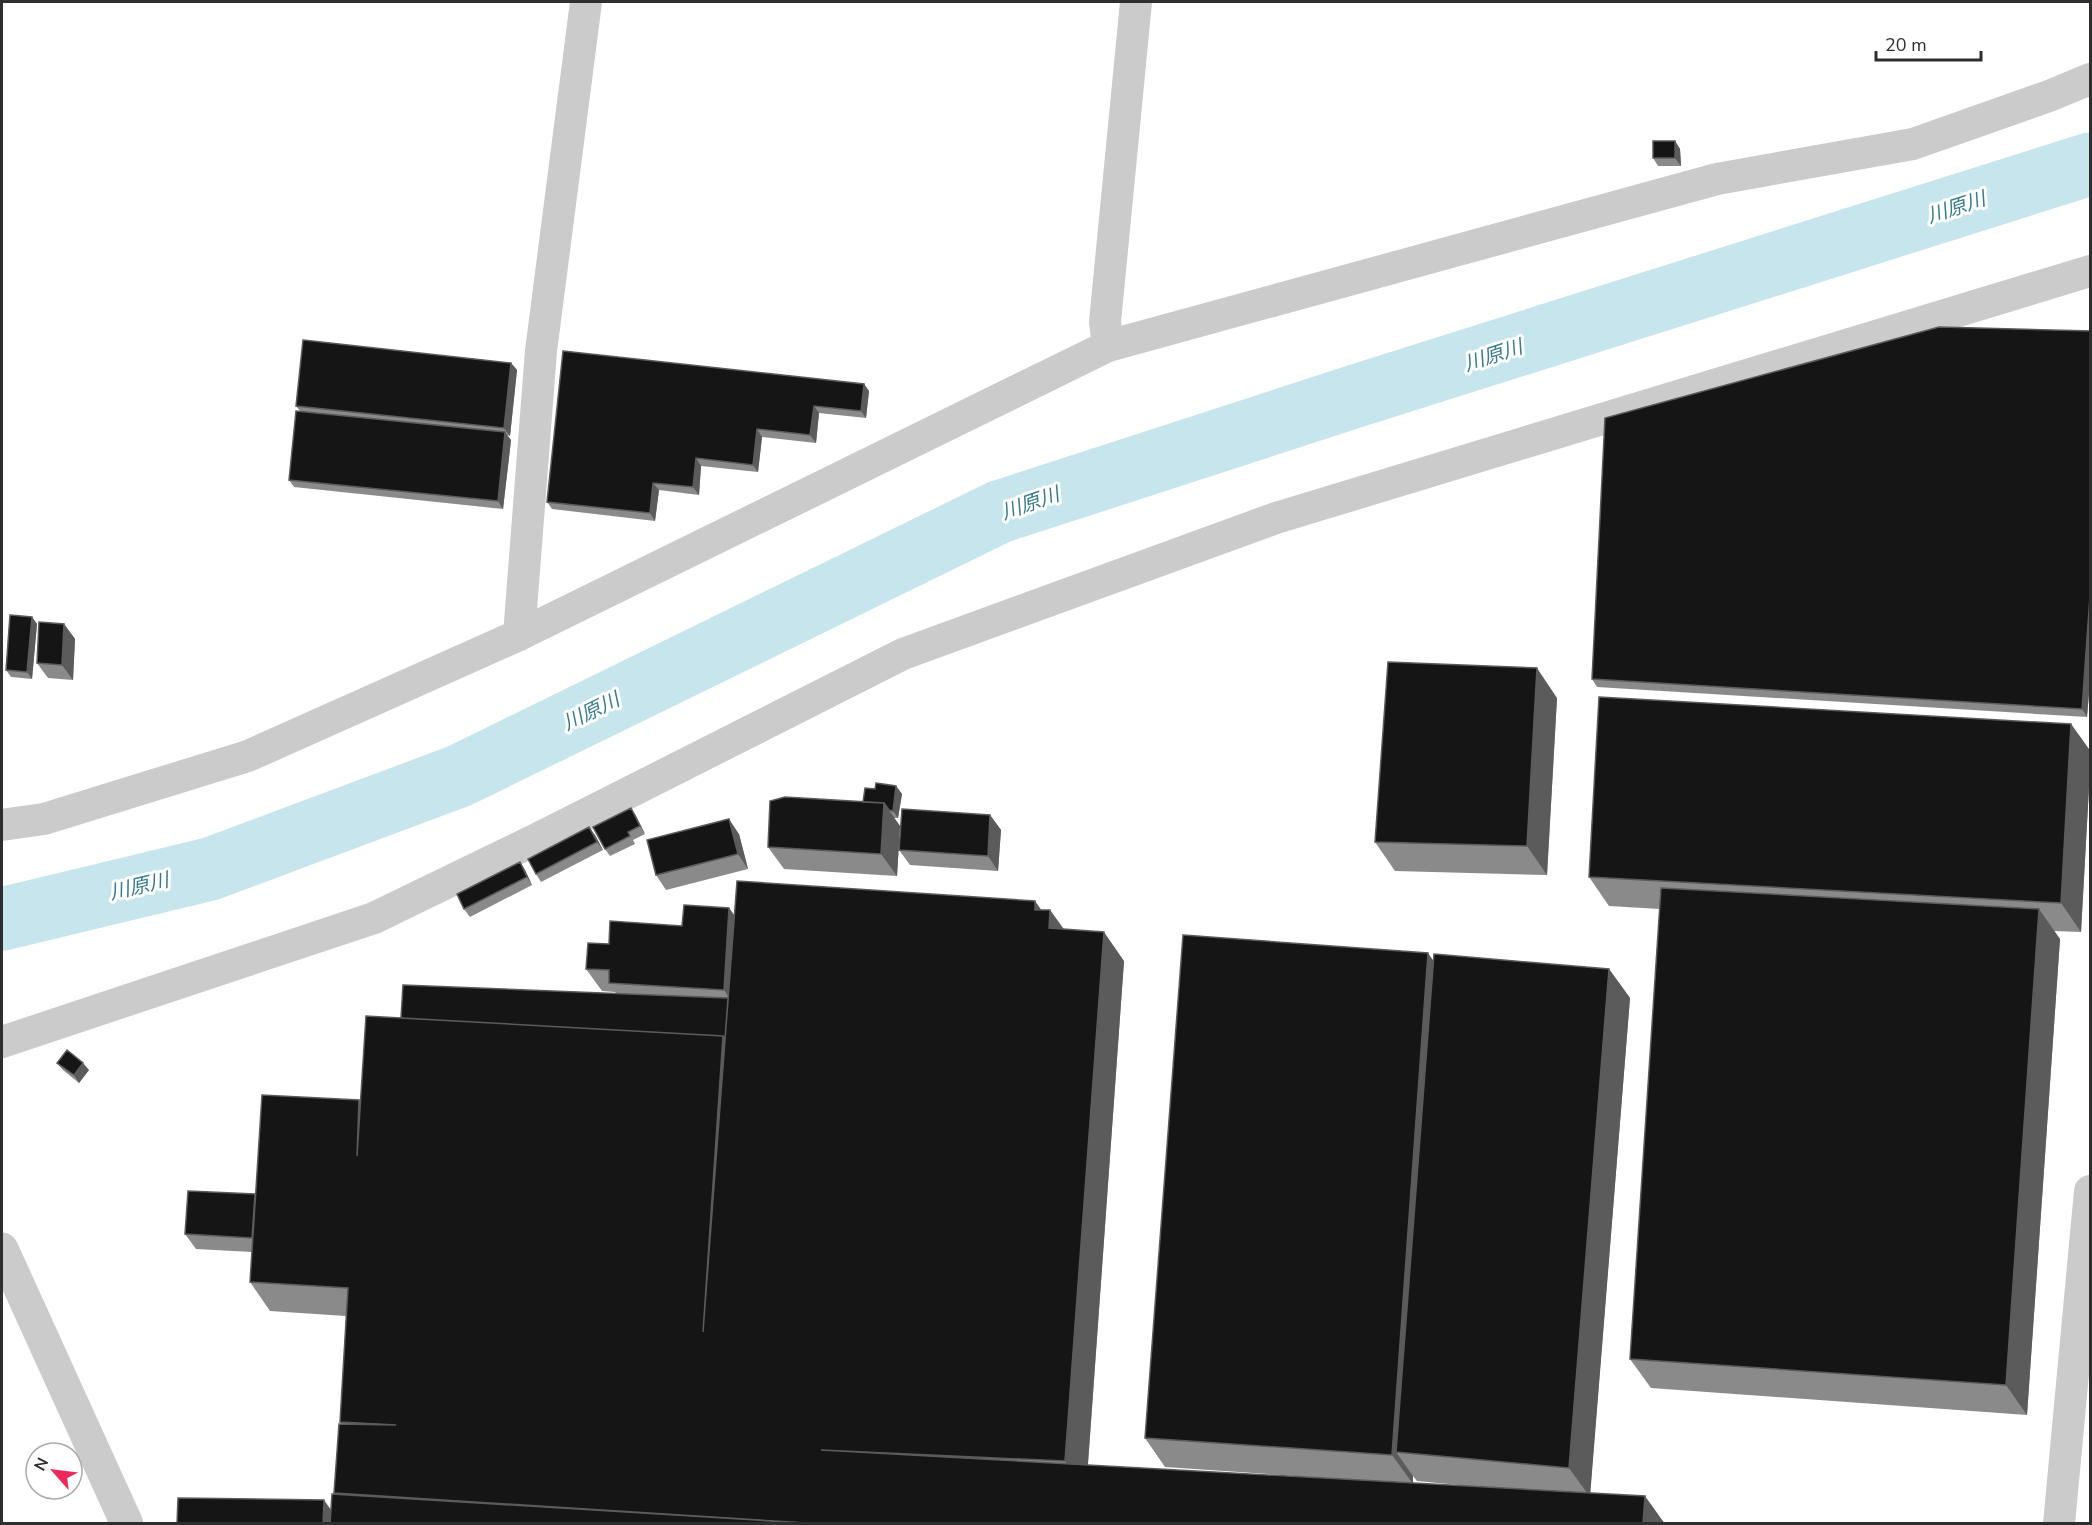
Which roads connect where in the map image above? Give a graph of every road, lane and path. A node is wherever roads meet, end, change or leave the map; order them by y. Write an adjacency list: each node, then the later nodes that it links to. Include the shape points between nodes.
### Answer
1 (586, 2): 6 (street, via 541,351)
2 (1136, 2): 5 (street, via 1104,322)
3 (2091, 79): 5 (street, via 1913,144 1717,179)
4 (2091, 271): 8 (street, via 1276,518 903,654 374,918)
5 (1108, 346): 6 (street)
6 (519, 635): 7 (street, via 248,756 44,819)
7 (2, 825)
8 (2, 1042)
9 (2091, 1191): 12 (street)
10 (2, 1249): 11 (street)
11 (127, 1524)
12 (2059, 1524)

